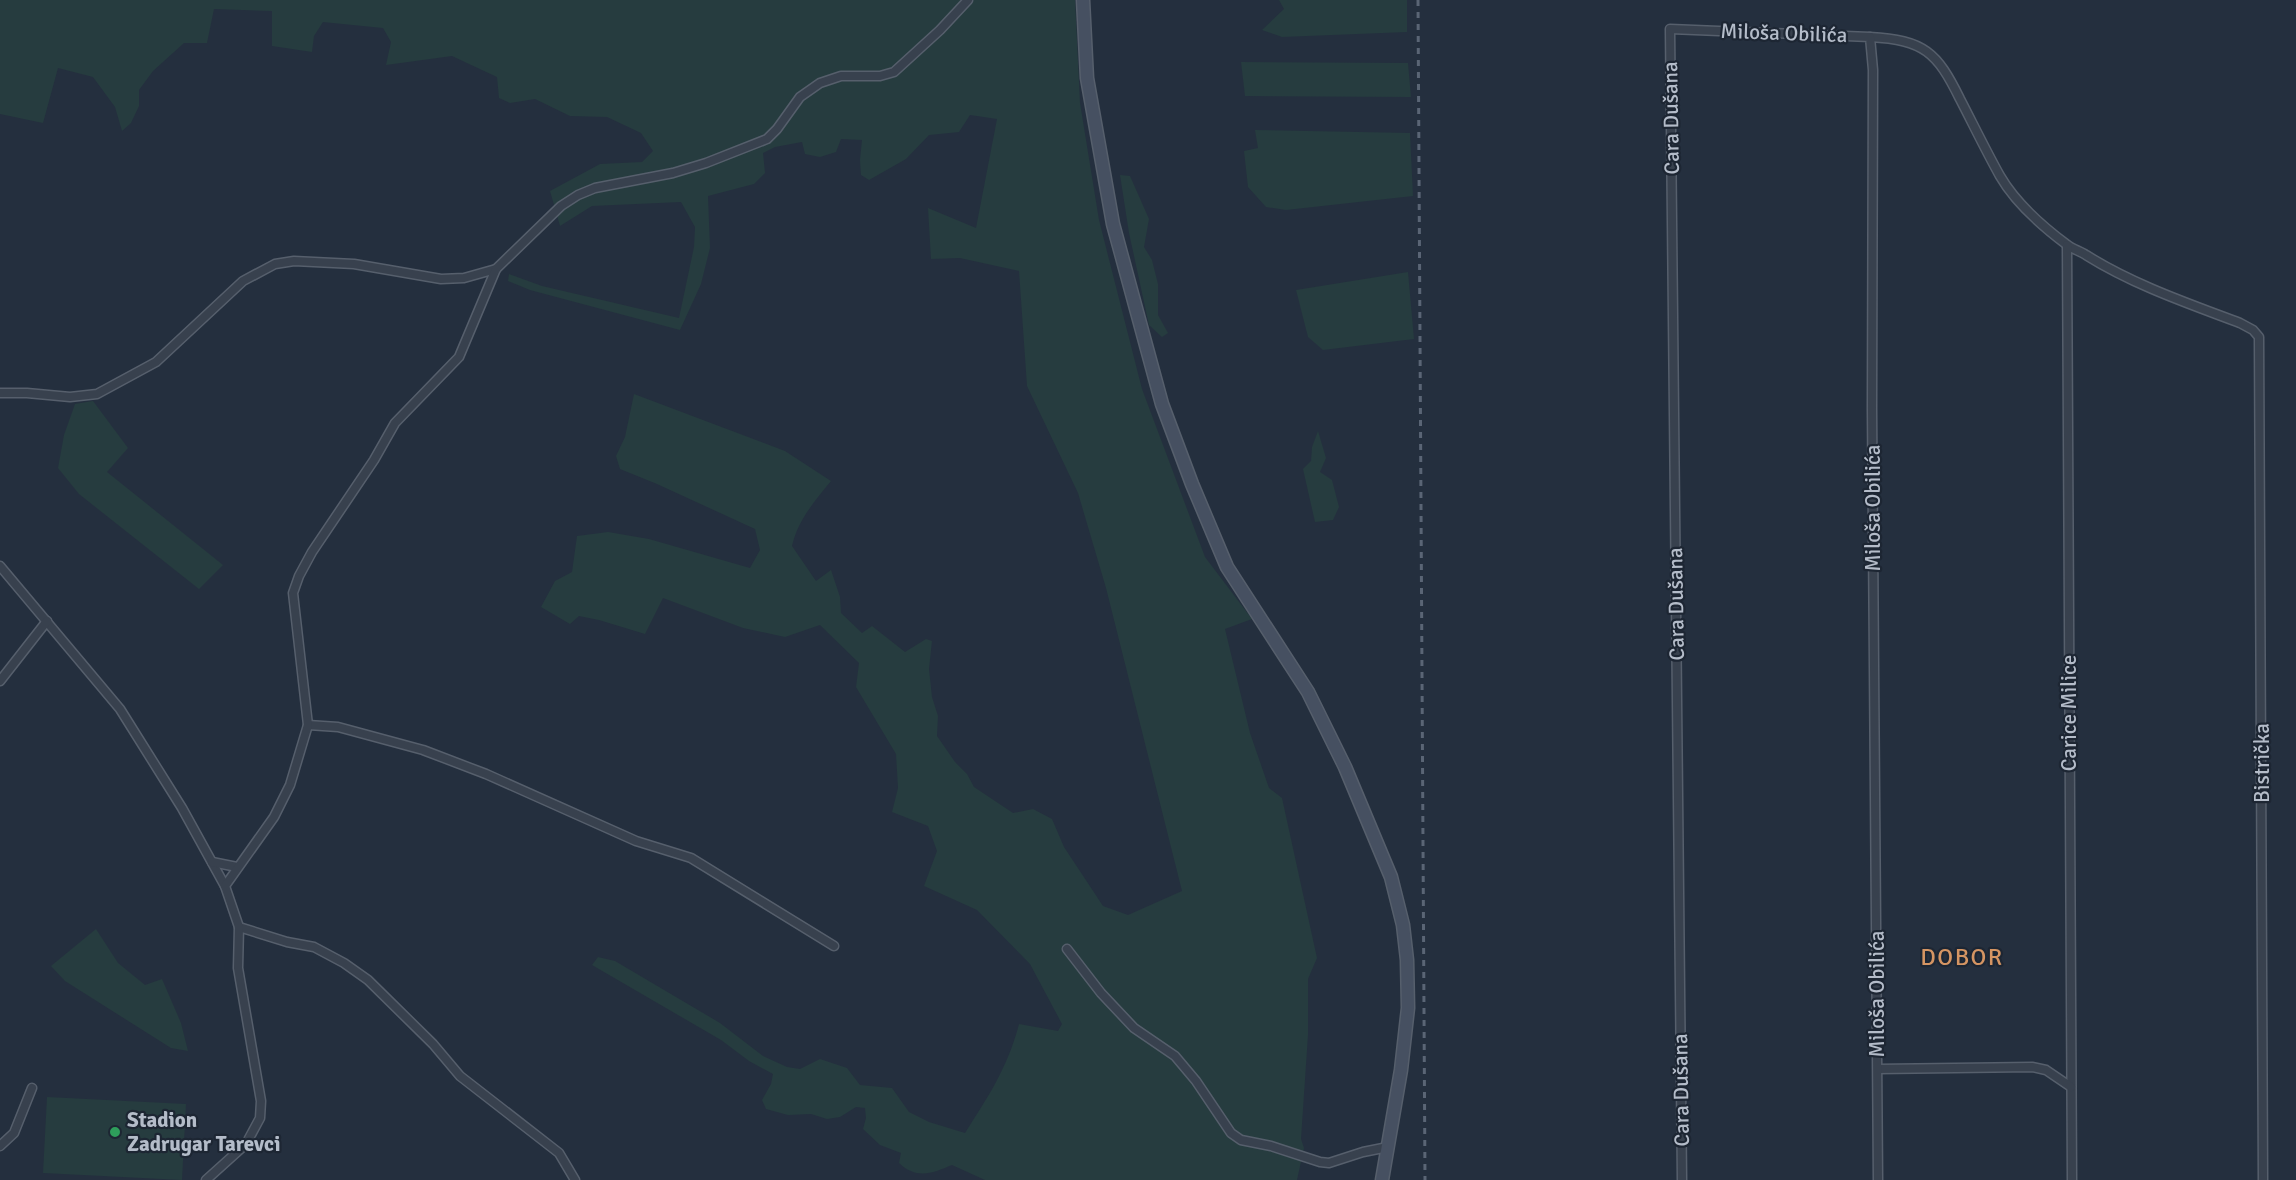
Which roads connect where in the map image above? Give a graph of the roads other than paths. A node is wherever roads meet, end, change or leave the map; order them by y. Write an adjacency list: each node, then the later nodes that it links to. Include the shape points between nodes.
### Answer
1 (968, 0): 6 (street, via 894,72 841,76 819,83 800,97 767,139 745,149 673,173 578,195 561,206)
2 (1083, 0): 22 (main road, via 1087,78 1113,224 1162,404 1227,567 1314,702 1391,877 1403,926 1408,1008)
3 (1670, 29): 4 (street, Miloša Obilića); 26 (street, Cara Dušana)
4 (1870, 37): 5 (street, via 1908,43 1940,62 2001,176 2031,213); 18 (street, Miloša Obilića)
5 (2067, 245): 19 (street, Carice Milice); 29 (street, Bistrička, via 2152,290 2240,323 2259,337)
6 (496, 269): 7 (street, via 471,277 441,279 354,264 275,264 243,281 156,362 97,394 70,397); 11 (street, via 459,357 395,423 299,576 293,609)
7 (0, 393)
8 (0, 566): 9 (street)
9 (47, 621): 10 (street); 12 (street, via 120,709)
10 (0, 681)
11 (308, 725): 13 (street, via 290,785 274,817); 16 (street, via 338,727 423,750 636,841 691,858)
12 (212, 862): 13 (street); 14 (street)
13 (237, 867): 14 (street)
14 (225, 886): 15 (street)
15 (239, 927): 23 (street, via 238,968 259,1078 260,1118 246,1144); 24 (street, via 314,947 368,980 460,1076 559,1154)
16 (834, 946)
17 (1067, 949): 22 (street, via 1134,1028 1175,1056 1231,1133 1241,1140 1329,1163)
18 (1878, 1069): 19 (street, via 2032,1068 2046,1070); 27 (street, Miloša Obilića)
19 (2071, 1087): 28 (street, Carice Milice)
20 (32, 1088): 21 (street, via 14,1133)
21 (0, 1146)
22 (1388, 1147): 25 (main road)
23 (206, 1180)
24 (575, 1180)
25 (1382, 1180)
26 (1682, 1180)
27 (1878, 1180)
28 (2072, 1180)
29 (2263, 1180)

